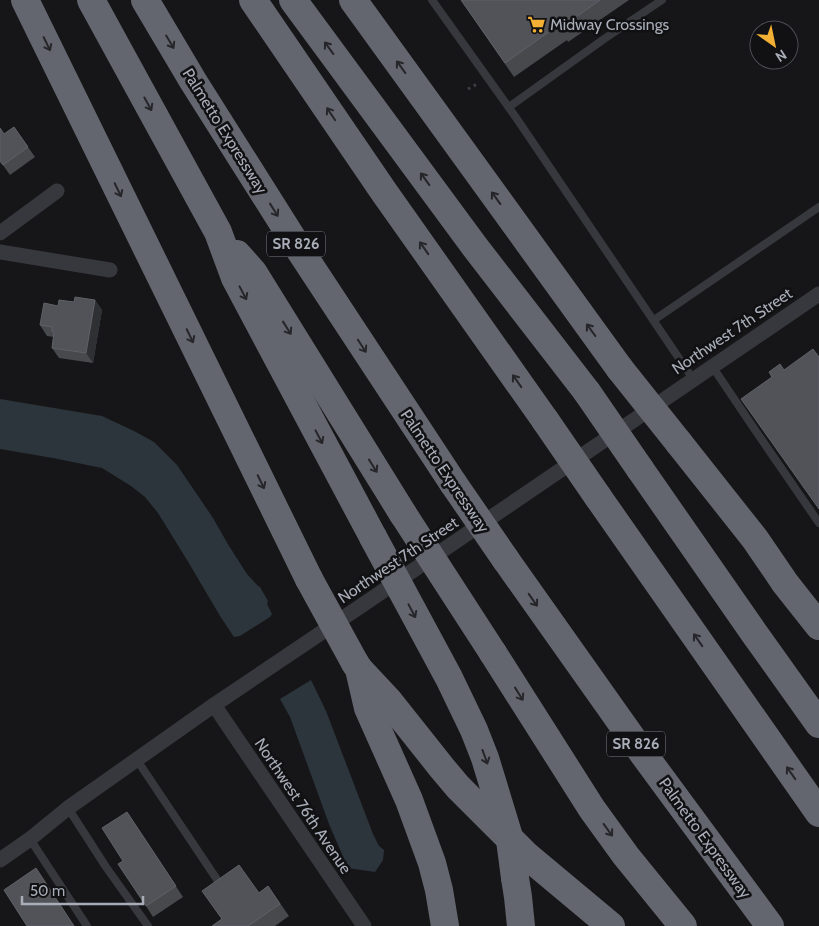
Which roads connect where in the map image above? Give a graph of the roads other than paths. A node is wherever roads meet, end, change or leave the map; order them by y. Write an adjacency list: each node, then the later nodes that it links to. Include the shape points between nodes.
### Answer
1 (25, 0): 25 (highway, one-way to 25, bridge, via 309,580)
2 (91, 0): 12 (highway, one-way to 12)
3 (145, 0): 42 (highway, Palmetto Expressway / SR 826, one-way to 42, bridge, via 301,252 453,483 638,747)
4 (253, 0): 31 (highway, one-way to 4, bridge)
5 (293, 0): 20 (highway, one-way to 5, bridge, via 587,392)
6 (353, 0): 22 (highway, one-way to 6, bridge, via 620,369)
7 (432, 0): 9 (lane)
8 (662, 0): 9 (lane)
9 (509, 107): 17 (lane)
10 (57, 191): 13 (street)
11 (819, 207): 17 (lane)
12 (218, 232): 39 (highway, one-way to 39, bridge, via 235,278 474,730 510,840); 41 (highway, one-way to 41, bridge, via 252,272 592,809)
13 (0, 233)
14 (0, 252): 15 (street)
15 (110, 270)
16 (819, 294): 18 (street, Northwest 7th Street)
17 (654, 320): 19 (lane)
18 (712, 366): 19 (street, Northwest 7th Street); 21 (lane)
19 (693, 379): 27 (street, Northwest 7th Street)
20 (640, 469): 26 (highway, via 747,599); 28 (highway)
21 (819, 522)
22 (755, 539): 23 (highway); 24 (highway, via 784,583)
23 (819, 606)
24 (819, 626)
25 (357, 666): 35 (highway, via 368,708 422,833 439,890); 40 (highway, via 458,787 526,855)
26 (819, 695)
27 (214, 705): 29 (street, Northwest 7th Street); 38 (street, Northwest 76th Avenue)
28 (819, 724)
29 (137, 760): 30 (street, Northwest 7th Street); 34 (lane)
30 (68, 808): 32 (street, Northwest 7th Street); 37 (lane)
31 (819, 813)
32 (30, 839): 33 (street, Northwest 7th Street); 36 (lane)
33 (0, 860)
34 (223, 888)
35 (443, 923)
36 (88, 926)
37 (148, 926)
38 (364, 926)
39 (521, 926)
40 (611, 926)
41 (683, 926)
42 (770, 926)

